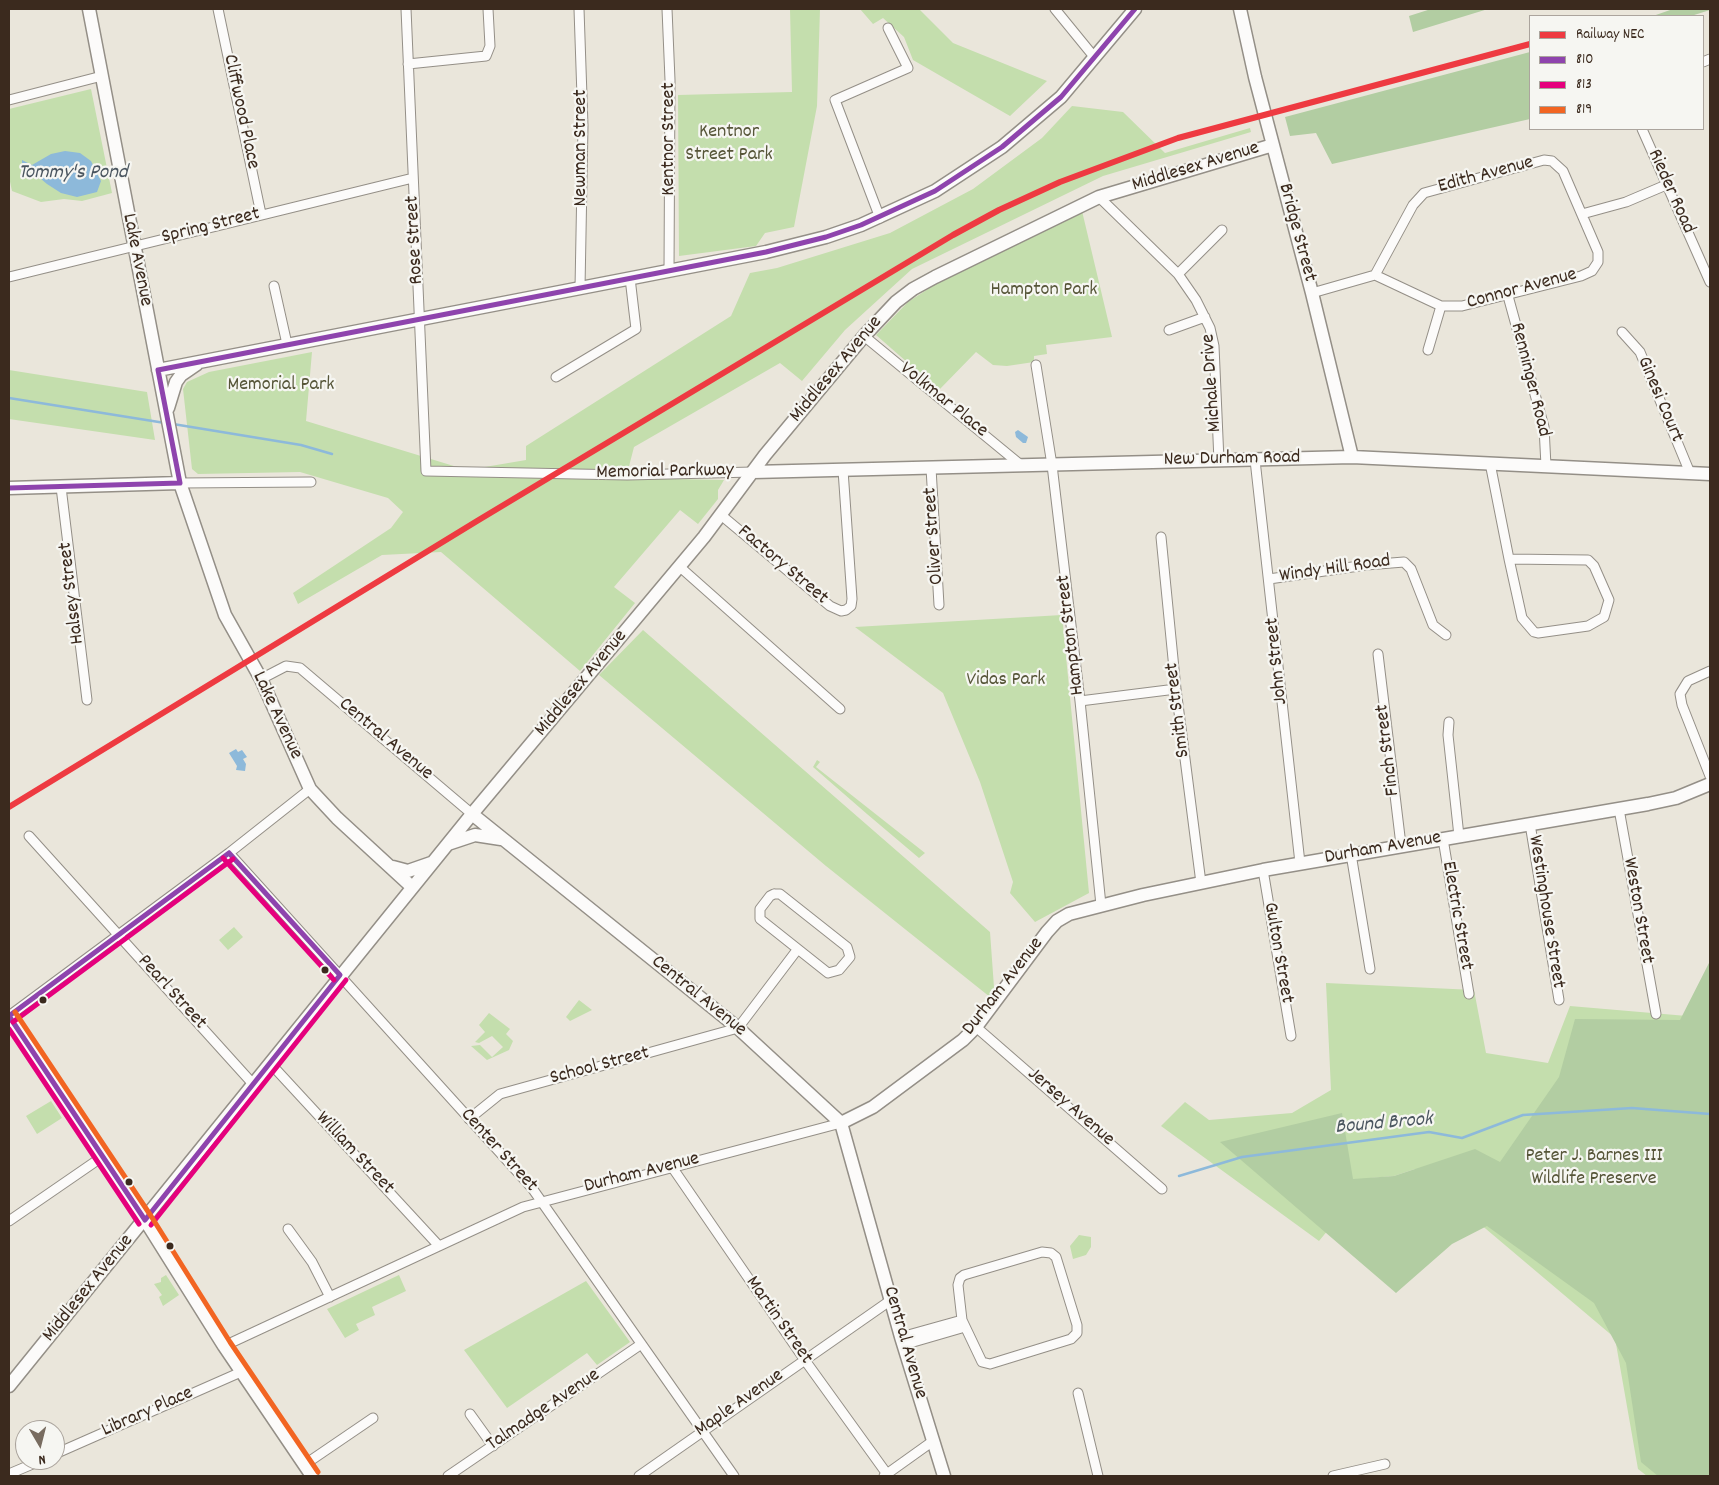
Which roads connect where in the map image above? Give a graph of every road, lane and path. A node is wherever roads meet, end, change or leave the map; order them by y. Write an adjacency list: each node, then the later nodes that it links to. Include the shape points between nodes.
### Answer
1 (89, 9): 13 (street, Lake Avenue)
2 (218, 9): 20 (street, Cliffwood Place)
3 (406, 9): 12 (street, Rose Street)
4 (488, 9): 12 (street, via 490,46 486,56)
5 (579, 9): 32 (street, Newman Street, via 583,117)
6 (667, 9): 25 (street, Kentnor Street)
7 (1055, 9): 11 (street)
8 (1135, 9): 11 (street)
9 (1240, 9): 16 (street, Bridge Street)
10 (888, 28): 22 (street, via 908,68 834,100)
11 (1094, 58): 22 (street, via 1061,97 994,153 935,191)
12 (408, 64): 17 (street, Rose Street)
13 (102, 76): 14 (street); 24 (street, Lake Avenue)
14 (9, 100)
15 (1642, 130): 18 (street, Rieder Road)
16 (1273, 145): 19 (street, Middlesex Avenue); 33 (street, Bridge Street)
17 (413, 178): 20 (street, Spring Street); 37 (street, Rose Street)
18 (1666, 185): 21 (street, via 1626,202); 30 (street, Rieder Road)
19 (1099, 197): 26 (street, Michale Drive); 40 (street, Middlesex Avenue, via 913,289)
20 (260, 214): 24 (street, Spring Street)
21 (1582, 214): 27 (street, Edith Avenue, via 1563,170 1552,161 1544,160 1424,193 1413,205); 34 (street, Connor Avenue, via 1598,252 1598,262 1592,271)
22 (880, 218): 25 (street, via 794,246)
23 (1222, 230): 26 (street)
24 (133, 246): 28 (street, Spring Street); 45 (street, Lake Avenue)
25 (669, 270): 29 (street)
26 (1178, 274): 36 (street, Michale Drive)
27 (1375, 275): 33 (street); 35 (street, Connor Avenue)
28 (9, 277)
29 (630, 278): 32 (street); 46 (street, via 636,329)
30 (1710, 282)
31 (274, 286): 41 (street)
32 (580, 288): 37 (street)
33 (1312, 293): 48 (street, Bridge Street)
34 (1508, 296): 35 (street, Connor Avenue, via 1462,306); 54 (street, Renninger Road, via 1544,427)
35 (1441, 306): 42 (street)
36 (1205, 317): 38 (street); 50 (street, Michale Drive, via 1214,346)
37 (420, 319): 41 (street); 57 (street, Rose Street)
38 (1169, 330)
39 (1622, 332): 59 (street, Ginesi Court, via 1640,352)
40 (864, 336): 53 (street, Volkmar Place); 58 (street, Middlesex Avenue)
41 (287, 344): 43 (street)
42 (1428, 350)
43 (204, 361): 45 (street); 47 (street, via 176,382)
44 (1036, 365): 52 (street, Hampton Street)
45 (158, 370): 47 (street, Lake Avenue)
46 (556, 377)
47 (167, 415): 62 (street, Lake Avenue)
48 (1352, 458): 49 (street, New Durham Road); 51 (street, New Durham Road)
49 (1255, 460): 50 (street, New Durham Road); 69 (street, John Street)
50 (1218, 461): 52 (street, New Durham Road)
51 (1490, 463): 54 (street, New Durham Road); 67 (street)
52 (1052, 465): 53 (street, New Durham Road); 77 (street, Hampton Street)
53 (1022, 466): 55 (street, New Durham Road)
54 (1546, 466): 59 (street, New Durham Road)
55 (931, 468): 56 (street, New Durham Road); 70 (street, Oliver Street)
56 (843, 470): 58 (street, New Durham Road); 65 (street, Factory Street, via 852,599 851,606 841,612)
57 (426, 471): 58 (street, Memorial Parkway, via 627,475)
58 (753, 472): 65 (street, Middlesex Avenue)
59 (1690, 473): 60 (street, New Durham Road)
60 (1710, 474)
61 (311, 482): 62 (street)
62 (180, 483): 63 (street); 74 (street, Lake Avenue, via 225,616)
63 (61, 486): 64 (street); 76 (street, Halsey Street)
64 (9, 488)
65 (721, 515): 68 (street, Middlesex Avenue)
66 (1161, 537): 75 (street, Smith Street)
67 (1508, 559): 67 (street, via 1522,618 1534,632 1588,626 1604,617 1608,600 1594,566 1588,560)
68 (680, 567): 78 (street); 84 (street, Middlesex Avenue)
69 (1269, 579): 71 (street, Windy Hill Road, via 1404,562 1411,569 1433,625); 95 (street, John Street)
70 (939, 605)
71 (1446, 635)
72 (1378, 654): 91 (street, Finch Street)
73 (1710, 671): 80 (street, via 1688,681 1680,694)
74 (261, 679): 82 (street, Lake Avenue); 84 (street, Central Avenue, via 286,666 300,668)
75 (1176, 689): 77 (street); 98 (street, Smith Street)
76 (87, 700)
77 (1080, 701): 100 (street, Hampton Street)
78 (840, 709)
79 (1449, 722): 87 (street)
80 (1710, 776)
81 (1710, 784): 83 (street, Durham Avenue, via 1671,799)
82 (310, 789): 92 (street); 96 (street, Lake Avenue)
83 (1619, 808): 85 (street, Durham Avenue); 107 (street, Weston Street)
84 (472, 814): 89 (street, Central Avenue); 90 (street, Middlesex Avenue)
85 (1530, 824): 87 (street, Durham Avenue); 106 (street, Westinghouse Street)
86 (30, 836): 101 (street, Pearl Street)
87 (1459, 836): 88 (street, Durham Avenue)
88 (1442, 839): 91 (street, Durham Avenue); 105 (street, Electric Street)
89 (506, 840): 90 (street, via 475,835); 110 (street, Central Avenue)
90 (448, 844): 94 (street, Middlesex Avenue)
91 (1401, 845): 93 (street, Durham Avenue)
92 (229, 853): 101 (street); 104 (street, Center Street)
93 (1351, 854): 95 (street, Durham Avenue); 103 (street)
94 (433, 862): 96 (street, via 408,871); 99 (street, Middlesex Avenue)
95 (1300, 863): 97 (street, Durham Avenue)
96 (389, 866): 99 (street, Lake Avenue)
97 (1263, 870): 98 (street, Durham Avenue); 111 (street, Gulton Street)
98 (1201, 883): 100 (street, Durham Avenue)
99 (412, 887): 104 (street, Middlesex Avenue)
100 (1101, 905): 109 (street, Durham Avenue, via 1057,921)
101 (119, 935): 108 (street); 113 (street, Pearl Street)
102 (797, 950): 102 (street, via 828,973 839,970 850,957 847,947 780,894 770,896 760,909 760,919); 110 (street)
103 (1370, 969)
104 (340, 975): 112 (street, Middlesex Avenue); 114 (street, Center Street)
105 (1469, 994)
106 (1559, 1000)
107 (1656, 1014)
108 (9, 1016): 116 (street)
109 (976, 1027): 115 (street, Durham Avenue, via 934,1064 873,1107); 118 (street, Jersey Avenue)
110 (738, 1028): 114 (street, School Street, via 500,1094); 115 (street, Central Avenue)
111 (1291, 1036)
112 (270, 1063): 113 (street, Middlesex Avenue); 123 (street, William Street)
113 (254, 1084): 120 (street, Middlesex Avenue)
114 (469, 1119): 119 (street, Center Street)
115 (841, 1123): 117 (street, Durham Avenue); 125 (street, Central Avenue)
116 (102, 1157): 120 (street); 121 (street)
117 (672, 1167): 119 (street, Durham Avenue); 130 (street, Martin Street)
118 (1162, 1189)
119 (541, 1200): 123 (street, Durham Avenue); 128 (street, Center Street)
120 (145, 1220): 129 (street); 132 (street, Middlesex Avenue)
121 (9, 1221)
122 (288, 1229): 124 (street, via 312,1262)
123 (439, 1246): 124 (street, Durham Avenue)
124 (330, 1297): 129 (street, Durham Avenue)
125 (891, 1300): 127 (street, Central Avenue); 130 (street, Maple Avenue)
126 (963, 1324): 126 (street, via 982,1362 990,1364 1072,1339 1077,1325 1056,1257 1042,1252 964,1274 958,1285); 127 (street)
127 (902, 1341): 137 (street, Central Avenue)
128 (640, 1345): 136 (street, Center Street); 138 (street, Talmadge Avenue)
129 (224, 1346): 131 (street)
130 (804, 1359): 136 (street, Maple Avenue); 142 (street, Martin Street)
131 (241, 1372): 139 (street, Library Place); 140 (street)
132 (9, 1386)
133 (1078, 1393): 148 (street)
134 (470, 1414): 138 (street)
135 (373, 1418): 140 (street)
136 (701, 1431): 145 (street, Maple Avenue); 146 (street, Center Street)
137 (933, 1441): 142 (street); 147 (street, Central Avenue)
138 (493, 1446): 144 (street, Talmadge Avenue)
139 (65, 1450)
140 (304, 1464): 143 (street)
141 (1385, 1464): 149 (street)
142 (886, 1475)
143 (312, 1476)
144 (448, 1476)
145 (639, 1476)
146 (734, 1476)
147 (944, 1476)
148 (1098, 1476)
149 (1333, 1476)

